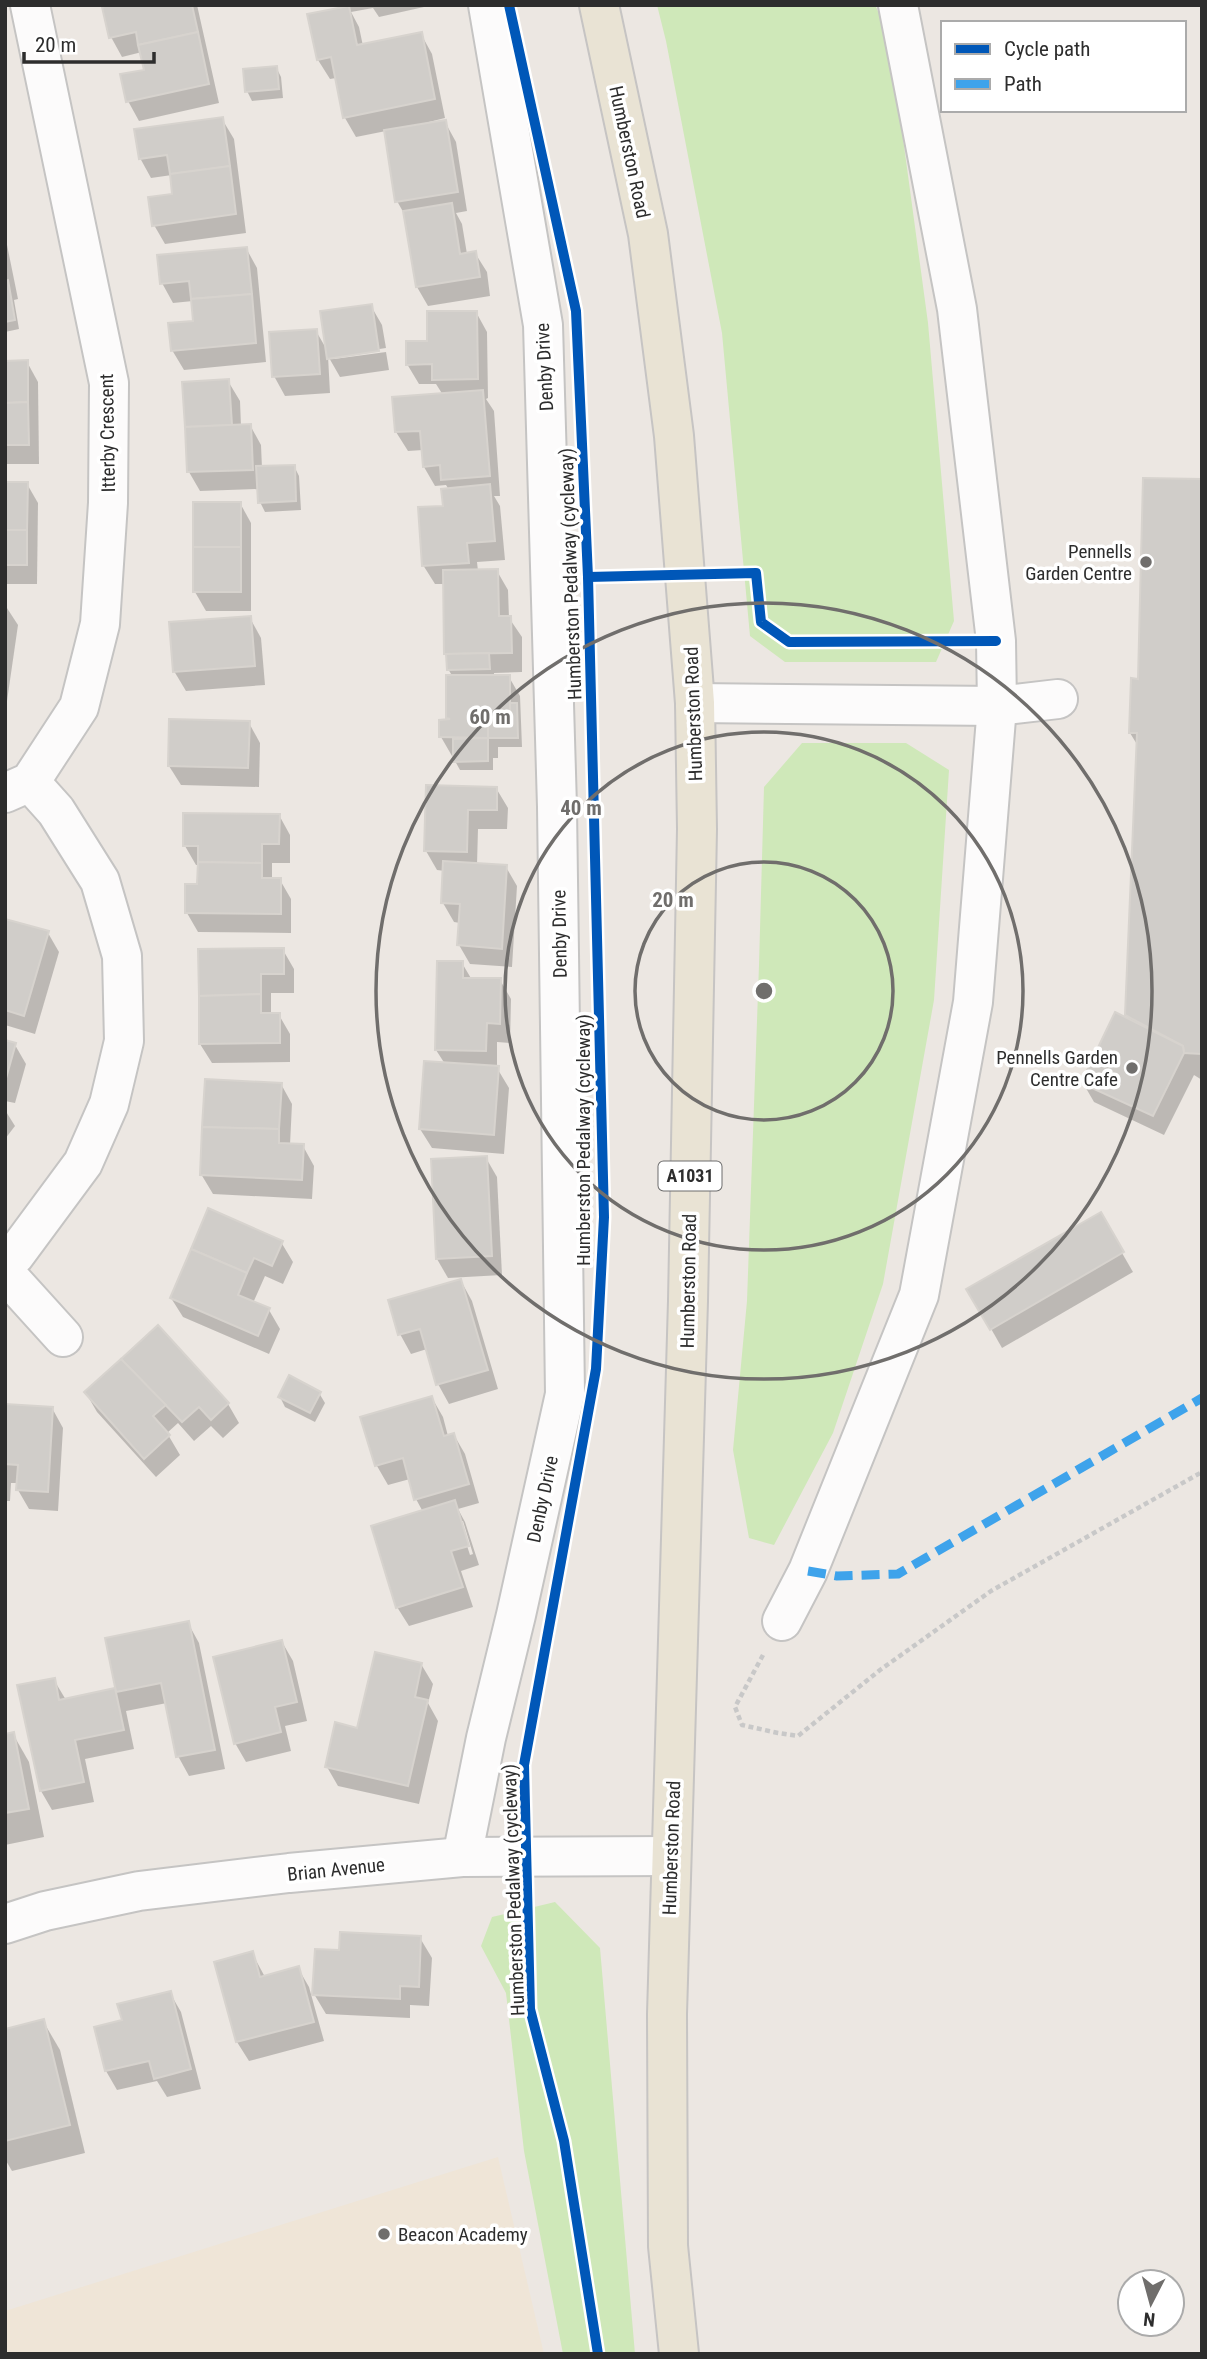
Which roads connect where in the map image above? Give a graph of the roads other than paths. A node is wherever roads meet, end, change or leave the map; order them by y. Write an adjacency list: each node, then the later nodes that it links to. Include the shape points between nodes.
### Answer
1 (30, 5): 8 (street, Itterby Crescent, via 109,383 108,503 100,624 79,707)
2 (488, 5): 14 (street, Denby Drive, via 543,325 557,807 565,1394)
3 (599, 5): 6 (main road, Humberston Road / A1031, via 648,234 674,436)
4 (898, 5): 7 (street, via 957,309 996,641)
5 (1058, 699): 7 (street)
6 (695, 703): 7 (street); 13 (main road, Humberston Road / A1031, via 697,829 688,1287)
7 (997, 706): 12 (street, via 973,1003 919,1295 807,1571)
8 (18, 787): 9 (street, via 56,811 100,881 122,956 124,1041 109,1104 83,1163)
9 (5, 1264)
10 (5, 1273): 11 (street)
11 (63, 1336)
12 (782, 1621)
13 (671, 1856): 14 (street, Brian Avenue); 16 (main road, Humberston Road / A1031, via 667,2246)
14 (463, 1857): 15 (street, Brian Avenue, via 139,1891)
15 (5, 1924)
16 (679, 2354)

